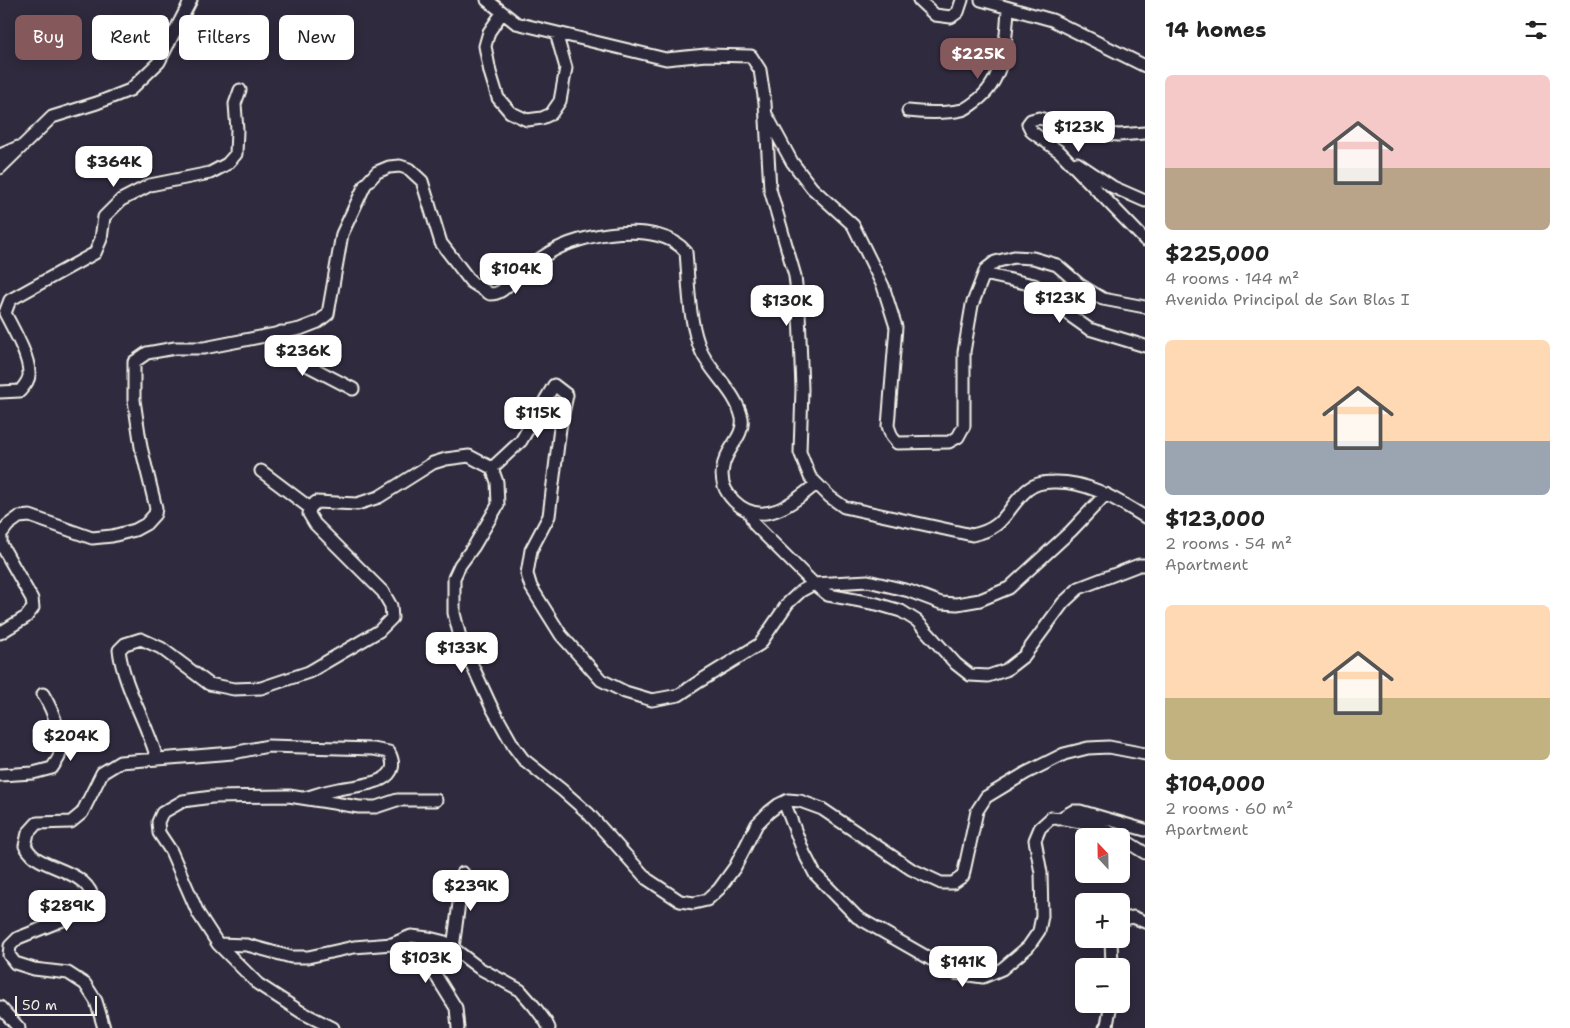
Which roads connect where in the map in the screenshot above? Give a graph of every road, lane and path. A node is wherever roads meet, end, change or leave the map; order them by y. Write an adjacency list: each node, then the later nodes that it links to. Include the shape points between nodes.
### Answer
1 (191, 0): 14 (street, via 159,62 130,90 52,117)
2 (487, 0): 7 (street)
3 (919, 0): 4 (street, via 935,15 951,17 958,12)
4 (962, 0)
5 (981, 0): 6 (street)
6 (1008, 8): 9 (street, via 1052,20); 11 (street, via 1006,48 997,75 983,97 964,110)
7 (502, 13): 8 (street, via 516,23); 8 (street, via 489,32 485,46 490,72 498,98 510,112 527,120 551,114 560,101 566,68)
8 (556, 33): 12 (street, via 666,59 706,55 751,56 760,70)
9 (1145, 66)
10 (240, 90): 25 (street, via 235,104 236,154 227,164 210,173 150,185 121,200 104,216 101,240 95,253 10,300 5,313 24,350 30,374 20,391)
11 (908, 111)
12 (765, 113): 20 (street, via 792,162 812,188 853,225 883,286 896,327 888,426 897,443 949,442 964,426 964,352 972,305); 28 (street, via 770,190 795,276 799,312 800,452)
13 (1145, 133): 15 (street, via 1096,133 1039,118 1031,120 1028,124 1032,132)
14 (22, 146): 16 (street); 17 (street)
15 (1060, 152): 18 (street, via 1114,187); 19 (street)
16 (0, 154)
17 (0, 168)
18 (1145, 201)
19 (1145, 240)
20 (984, 274): 21 (street, via 996,262 1014,257 1033,258 1057,265 1103,299); 23 (street, via 1034,285 1089,329)
21 (1145, 306)
22 (281, 332): 24 (street, via 303,363); 31 (street, via 300,329 328,314 342,234 365,185 377,172 388,167 409,169 422,181 440,243 471,282 490,294 500,292 551,251 591,236 647,232 665,237 680,244 686,252 694,332 703,355 734,399 742,419 741,429 722,465 722,482 727,495); 35 (street, via 204,348 147,352 134,362 134,400 140,447 155,514 135,530 92,538 30,516 19,517 8,525 1,534 1,544 32,599 33,608 26,617)
23 (1145, 346)
24 (353, 388)
25 (0, 392)
26 (492, 468): 30 (street, via 469,456 446,459 433,462 379,497 357,504 316,502); 34 (street, via 521,441 554,385 567,395 549,516 531,550 527,574 531,587 561,636 601,680 625,692 652,700 679,695 760,644 788,603); 42 (street, via 497,482 498,505 454,578 454,613 461,641 492,706 523,759 588,813 647,879 680,901 694,903 706,900 720,889 757,824)
27 (261, 471): 30 (street)
28 (816, 484): 29 (street, via 844,507 972,535 997,525 1028,489 1044,482 1069,482); 31 (street, via 797,500 774,512)
29 (1106, 494): 32 (street); 34 (street, via 1010,588 980,600 941,603 868,581)
30 (310, 508): 38 (street, via 309,514 315,524 384,592 391,606 392,618 379,631 309,672 262,688 234,689 209,684 161,648 141,639 125,644 119,650 120,661)
31 (749, 512): 34 (street, via 755,525)
32 (1145, 517)
33 (1145, 565): 34 (street, via 1139,564 1079,588 1063,603 1024,656 1006,670 988,676 970,675 917,621 901,611 828,595)
34 (814, 584)
35 (0, 633)
36 (43, 694): 39 (street, via 52,709 60,741 59,757 52,768)
37 (1145, 754): 42 (street, via 1110,747 1064,754 986,797 977,811 963,876 953,883 941,883 911,869 822,808 800,801)
38 (157, 759): 40 (street, via 233,753 268,746 373,749 389,752 393,759 392,770 386,778); 57 (street, via 120,762 102,773 82,813 71,822 37,823 26,840 25,846 34,857 80,880 89,887 92,895 87,907 18,938 10,946 9,955 14,963 68,973 85,984 96,1001)
39 (0, 775)
40 (304, 798): 41 (street, via 359,806 376,806 397,800); 51 (street, via 212,797 183,801 162,813 158,822 159,833 171,851 198,913)
41 (436, 800)
42 (784, 802): 43 (street, via 815,874 857,917 955,973 983,977 1002,969 1028,947 1039,931 1041,873 1035,840 1040,828 1051,818)
43 (1059, 819): 44 (street); 45 (street, via 1080,810)
44 (1104, 828)
45 (1145, 830)
46 (1130, 843): 47 (street)
47 (1145, 853)
48 (463, 873): 53 (street)
49 (1130, 918): 50 (street)
50 (1145, 922)
51 (218, 944): 52 (street, via 247,945 291,957); 58 (street, via 258,984)
52 (392, 944): 53 (street, via 411,936 445,942); 59 (street, via 433,971 456,1008)
53 (453, 948): 60 (street, via 479,968 520,990)
54 (0, 1007): 56 (street)
55 (1109, 1013): 61 (street)
56 (19, 1028)
57 (104, 1028)
58 (333, 1028)
59 (458, 1028)
60 (548, 1028)
61 (1105, 1028)

